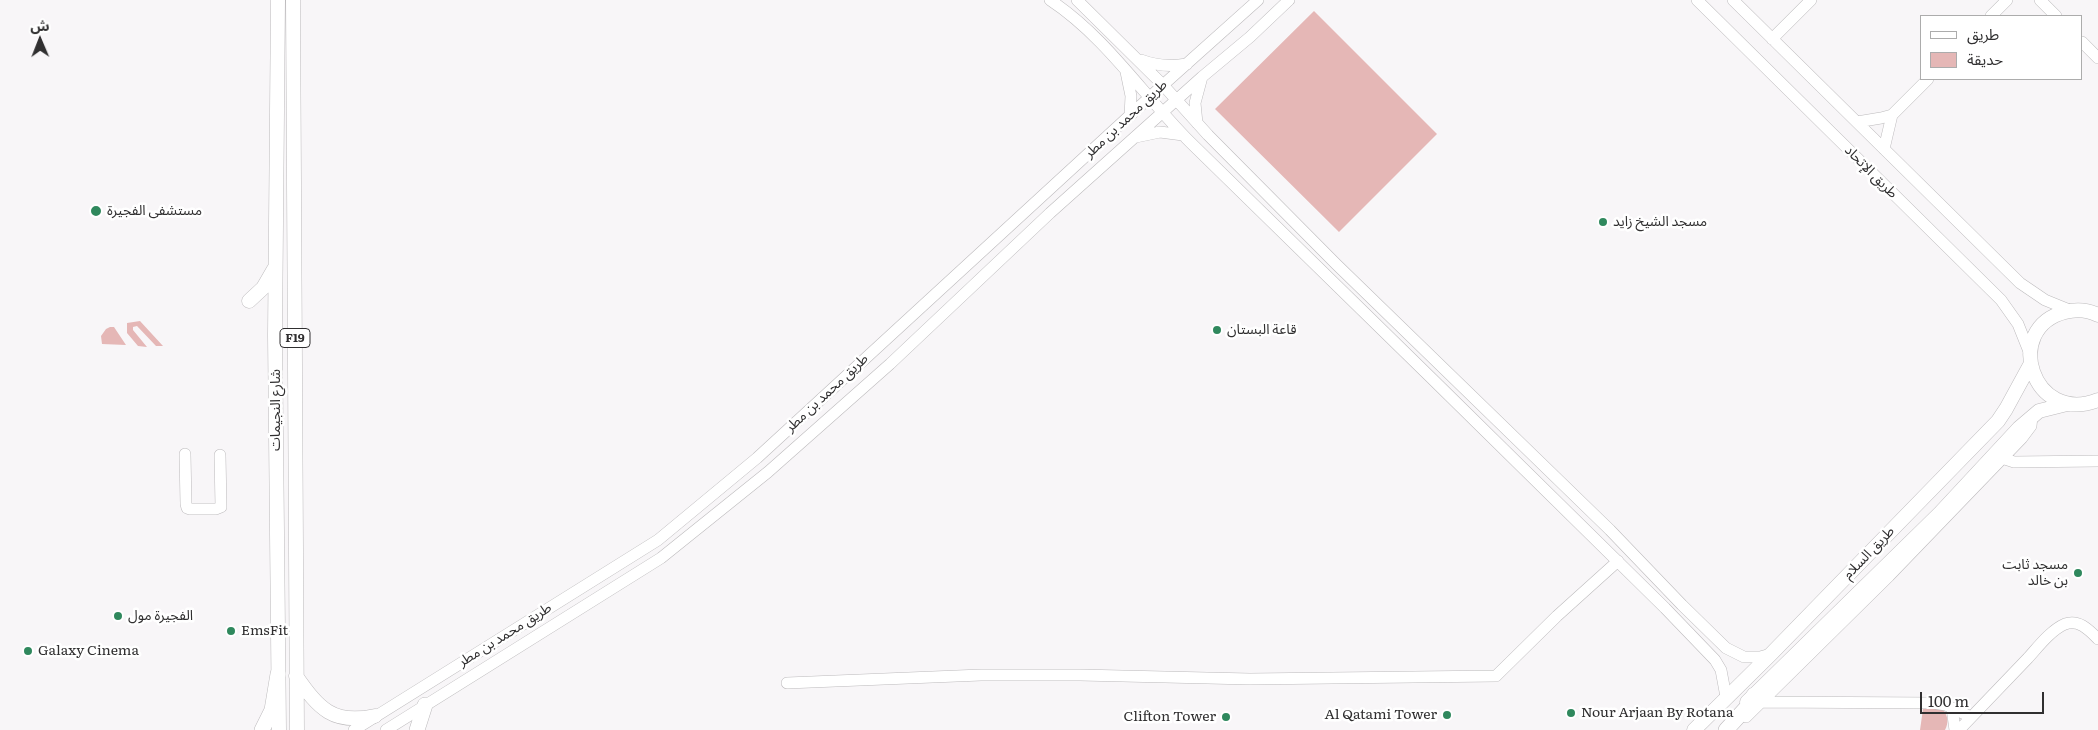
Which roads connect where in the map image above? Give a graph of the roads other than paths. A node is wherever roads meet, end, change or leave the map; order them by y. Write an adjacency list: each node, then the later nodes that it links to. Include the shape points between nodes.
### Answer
1 (278, 0): 35 (main road, شارع النجيمات / F19)
2 (293, 0): 59 (main road, شارع النجيمات / F19)
3 (1050, 0): 19 (street, via 1073,15)
4 (1077, 0): 16 (street)
5 (1258, 0): 18 (street, طريق محمد بن مطر)
6 (1289, 0): 20 (street, طريق محمد بن مطر)
7 (1697, 0): 41 (street, طريق اﻹتحاد, via 2001,300 2015,319)
8 (1733, 0): 14 (street, طريق اﻹتحاد)
9 (1811, 0): 14 (street)
10 (2007, 0): 12 (street)
11 (2040, 0): 13 (street)
12 (1992, 15)
13 (2055, 15)
14 (1772, 39): 28 (street, طريق اﻹتحاد)
15 (2083, 43): 17 (street)
16 (1136, 58): 18 (street, via 1159,66); 22 (street)
17 (2098, 58)
18 (1188, 64): 22 (street, طريق محمد بن مطر)
19 (1124, 68): 23 (street); 27 (street, via 1131,96)
20 (1202, 77): 24 (street, طريق محمد بن مطر); 29 (street, via 1195,103)
21 (1927, 80): 26 (street)
22 (1163, 85): 23 (street, طريق محمد بن مطر); 24 (street)
23 (1150, 97): 25 (street); 27 (street, طريق محمد بن مطر)
24 (1176, 100): 25 (street, طريق محمد بن مطر); 29 (street)
25 (1164, 112): 30 (street); 31 (street, طريق محمد بن مطر)
26 (1892, 115): 28 (street); 32 (street)
27 (1130, 116): 65 (street, طريق محمد بن مطر, via 757,458 658,540)
28 (1857, 122): 32 (street, طريق اﻹتحاد)
29 (1197, 123): 33 (street)
30 (1183, 134): 31 (street, via 1160,132); 34 (street)
31 (1135, 137): 63 (street, طريق محمد بن مطر, via 890,364 768,472 661,558)
32 (1884, 149): 38 (street, طريق اﻹتحاد, via 2020,282 2045,300)
33 (1289, 217): 34 (street, via 1276,214); 40 (street)
34 (1273, 222): 42 (street)
35 (275, 263): 36 (main road, via 268,280); 58 (main road, شارع النجيمات / F19)
36 (249, 300)
37 (2098, 306): 38 (main road)
38 (2077, 310): 39 (main road); 41 (main road, طريق السلام, via 2051,318 2043,325 2032,343)
39 (2098, 315)
40 (1432, 358): 42 (street, via 1427,366); 48 (street)
41 (2030, 359): 44 (main road, via 2039,386); 57 (main road, طريق السلام, via 1998,421)
42 (1412, 360): 51 (street)
43 (2095, 403): 44 (main road, طريق السلام)
44 (2067, 404): 45 (main road, طريق السلام)
45 (2032, 416): 49 (street, via 2028,431); 53 (main road, طريق السلام)
46 (186, 454): 47 (street, via 186,504 190,509 220,509)
47 (220, 455)
48 (1534, 458): 51 (street, via 1524,457); 54 (street)
49 (2002, 458): 50 (street, via 2014,462); 53 (street)
50 (2098, 461)
51 (1518, 464): 52 (street)
52 (1618, 561): 55 (street); 60 (street, via 1496,676 981,675)
53 (1887, 570): 62 (main road, طريق السلام)
54 (1678, 601): 55 (street, via 1678,611 1671,612); 57 (street, via 1735,654 1752,658)
55 (1665, 608): 61 (street, via 1715,660 1721,670)
56 (2098, 639): 66 (street, via 2087,628 2073,623 2060,627)
57 (1771, 654): 61 (main road, طريق السلام)
58 (278, 674): 67 (highway, via 272,710); 68 (main road, شارع النجيمات / F19)
59 (296, 676): 65 (main road, via 316,703 328,712 358,720); 69 (main road, شارع النجيمات / F19)
60 (787, 683)
61 (1726, 697): 73 (main road, طريق السلام)
62 (1757, 699): 64 (street, via 1781,702 1933,702); 74 (main road, طريق السلام); 75 (highway); 76 (street)
63 (425, 705): 71 (street, طريق محمد بن مطر); 72 (highway)
64 (1952, 708): 66 (street); 77 (street)
65 (375, 716): 70 (street, طريق محمد بن مطر)
66 (1971, 717): 77 (street)
67 (262, 730)
68 (279, 730)
69 (297, 730)
70 (354, 730)
71 (386, 730)
72 (417, 730)
73 (1694, 730)
74 (1719, 730)
75 (1726, 730)
76 (1735, 730)
77 (1957, 730)

